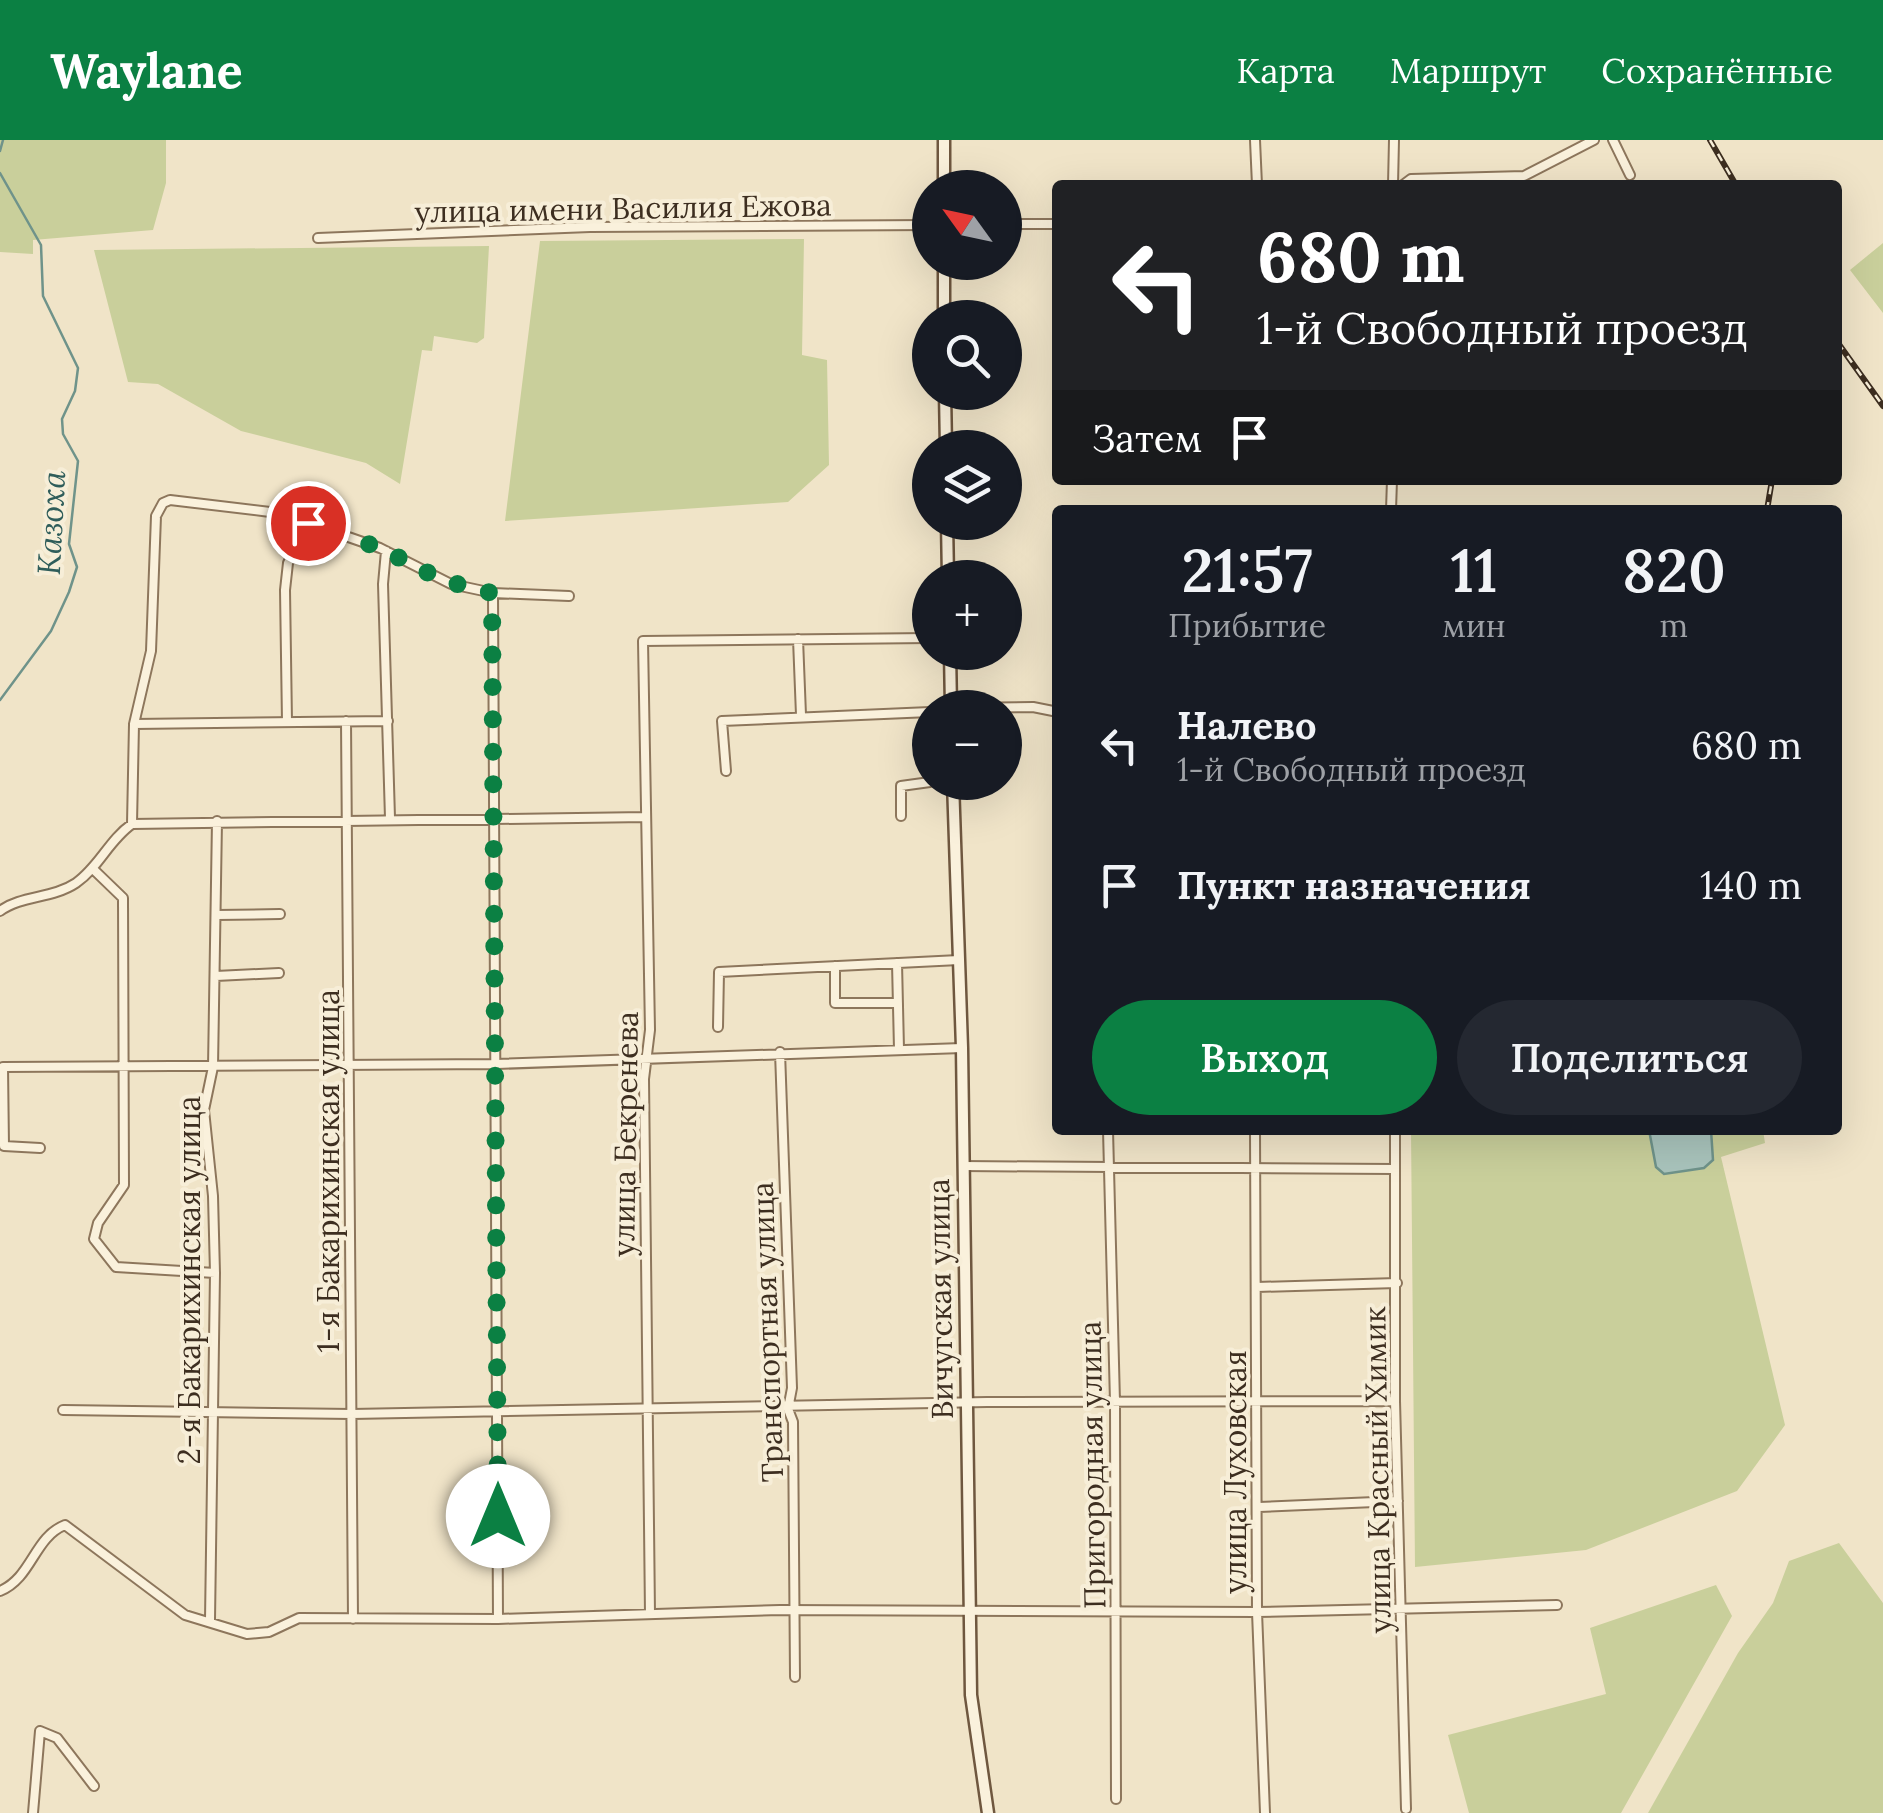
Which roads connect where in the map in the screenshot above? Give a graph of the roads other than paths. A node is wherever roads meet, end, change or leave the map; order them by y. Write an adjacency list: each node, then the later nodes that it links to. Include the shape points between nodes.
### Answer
1 (944, 140): 6 (main road)
2 (1254, 140): 8 (street)
3 (1394, 140): 9 (street)
4 (1594, 140): 10 (street, via 1532,174)
5 (1613, 140): 7 (street)
6 (944, 170)
7 (1630, 175)
8 (1256, 180)
9 (1393, 180)
10 (1410, 180)
11 (1022, 224): 12 (street)
12 (1052, 224)
13 (912, 225): 14 (street, улица имени Василия Ежова, via 590,227)
14 (318, 238)
15 (308, 523): 16 (street); 27 (street, via 288,563 285,590); 28 (street, via 270,512 163,503 156,516 151,651)
16 (386, 551): 17 (street, via 442,580); 26 (street)
17 (492, 593): 18 (street); 34 (street)
18 (569, 596)
19 (912, 638): 20 (street)
20 (798, 640): 24 (street); 35 (street, улица Бекренева, via 643,641)
21 (1022, 708): 22 (street)
22 (1052, 711)
23 (912, 712): 24 (street)
24 (801, 715): 29 (street, via 722,721)
25 (346, 721): 26 (street); 27 (street); 36 (street, 1-я Бакарихинская улица)
26 (388, 721): 33 (street)
27 (287, 722): 28 (street)
28 (134, 724): 38 (street)
29 (726, 771)
30 (912, 784): 32 (street, via 901,786)
31 (951, 800): 43 (main road, Вичугская улица)
32 (901, 816)
33 (390, 818): 34 (street); 36 (street)
34 (492, 818): 35 (street); 54 (street)
35 (646, 818): 53 (street, улица Бекренева)
36 (347, 820): 37 (street); 58 (street, 1-я Бакарихинская улица)
37 (217, 821): 38 (street); 42 (street, 2-я Бакарихинская улица)
38 (132, 824): 39 (street)
39 (93, 869): 40 (street, via 55,894); 56 (street, via 123,898)
40 (0, 911)
41 (280, 914): 42 (street)
42 (216, 915): 47 (street, 2-я Бакарихинская улица)
43 (959, 960): 44 (street); 50 (main road, Вичугская улица)
44 (898, 963): 45 (street); 48 (street)
45 (835, 966): 48 (street, via 835,1002); 49 (street, via 719,972)
46 (279, 973): 47 (street)
47 (216, 976): 57 (street, 2-я Бакарихинская улица)
48 (898, 1003): 51 (street)
49 (718, 1027)
50 (962, 1048): 51 (street); 63 (main road, Вичугская улица)
51 (899, 1050): 52 (street)
52 (780, 1052): 53 (street); 74 (street, Транспортная улица)
53 (646, 1058): 54 (street); 75 (street, улица Бекренева)
54 (497, 1064): 58 (street); 78 (street)
55 (2, 1066): 56 (street); 62 (street, via 4,1146)
56 (124, 1067): 57 (street); 67 (street, via 124,1185 94,1230 97,1246 116,1267)
57 (213, 1067): 58 (street); 67 (street, 2-я Бакарихинская улица, via 204,1110)
58 (351, 1067): 79 (street, 1-я Бакарихинская улица)
59 (1108, 1135): 65 (street, Пригородная улица)
60 (1255, 1135): 64 (street, улица Луховская)
61 (1395, 1135): 66 (street, улица Красный Химик)
62 (40, 1148)
63 (963, 1166): 65 (street); 73 (main road, Вичугская улица)
64 (1255, 1167): 65 (street); 66 (street); 69 (street, улица Луховская)
65 (1108, 1168): 71 (street, Пригородная улица)
66 (1396, 1169): 68 (street, улица Красный Химик)
67 (215, 1273): 77 (street, 2-я Бакарихинская улица)
68 (1397, 1283): 69 (street); 72 (street, улица Красный Химик)
69 (1257, 1287): 70 (street, улица Луховская)
70 (1258, 1399): 71 (street); 72 (street); 81 (street, улица Луховская)
71 (1115, 1402): 73 (street); 84 (street, Пригородная улица)
72 (1395, 1402): 80 (street, улица Красный Химик)
73 (966, 1404): 74 (street); 87 (main road, Вичугская улица)
74 (788, 1408): 75 (street); 86 (street, Транспортная улица)
75 (646, 1409): 78 (street); 89 (street, улица Бекренева)
76 (63, 1410): 77 (street)
77 (213, 1411): 79 (street); 91 (street, 2-я Бакарихинская улица)
78 (498, 1412): 79 (street); 90 (street)
79 (352, 1414): 92 (street, 1-я Бакарихинская улица)
80 (1398, 1501): 81 (street); 85 (street, улица Красный Химик)
81 (1259, 1507): 88 (street, улица Луховская)
82 (0, 1591): 91 (street, via 19,1581 50,1534 65,1525 185,1616)
83 (1557, 1605): 85 (street)
84 (1116, 1608): 87 (street); 88 (street); 95 (street, Пригородная улица)
85 (1401, 1609): 88 (street); 96 (street, улица Красный Химик)
86 (797, 1611): 87 (street); 89 (street); 93 (street, Транспортная улица)
87 (970, 1612): 98 (main road, Вичугская улица, via 974,1735)
88 (1257, 1612): 99 (street, улица Луховская)
89 (650, 1614): 90 (street)
90 (498, 1619): 92 (street)
91 (210, 1620): 92 (street, via 247,1634 299,1618)
92 (354, 1620)
93 (795, 1677)
94 (94, 1786): 97 (street, via 56,1738 40,1730)
95 (1116, 1800)
96 (1406, 1809)
97 (33, 1813)
98 (988, 1813)
99 (1265, 1813)

